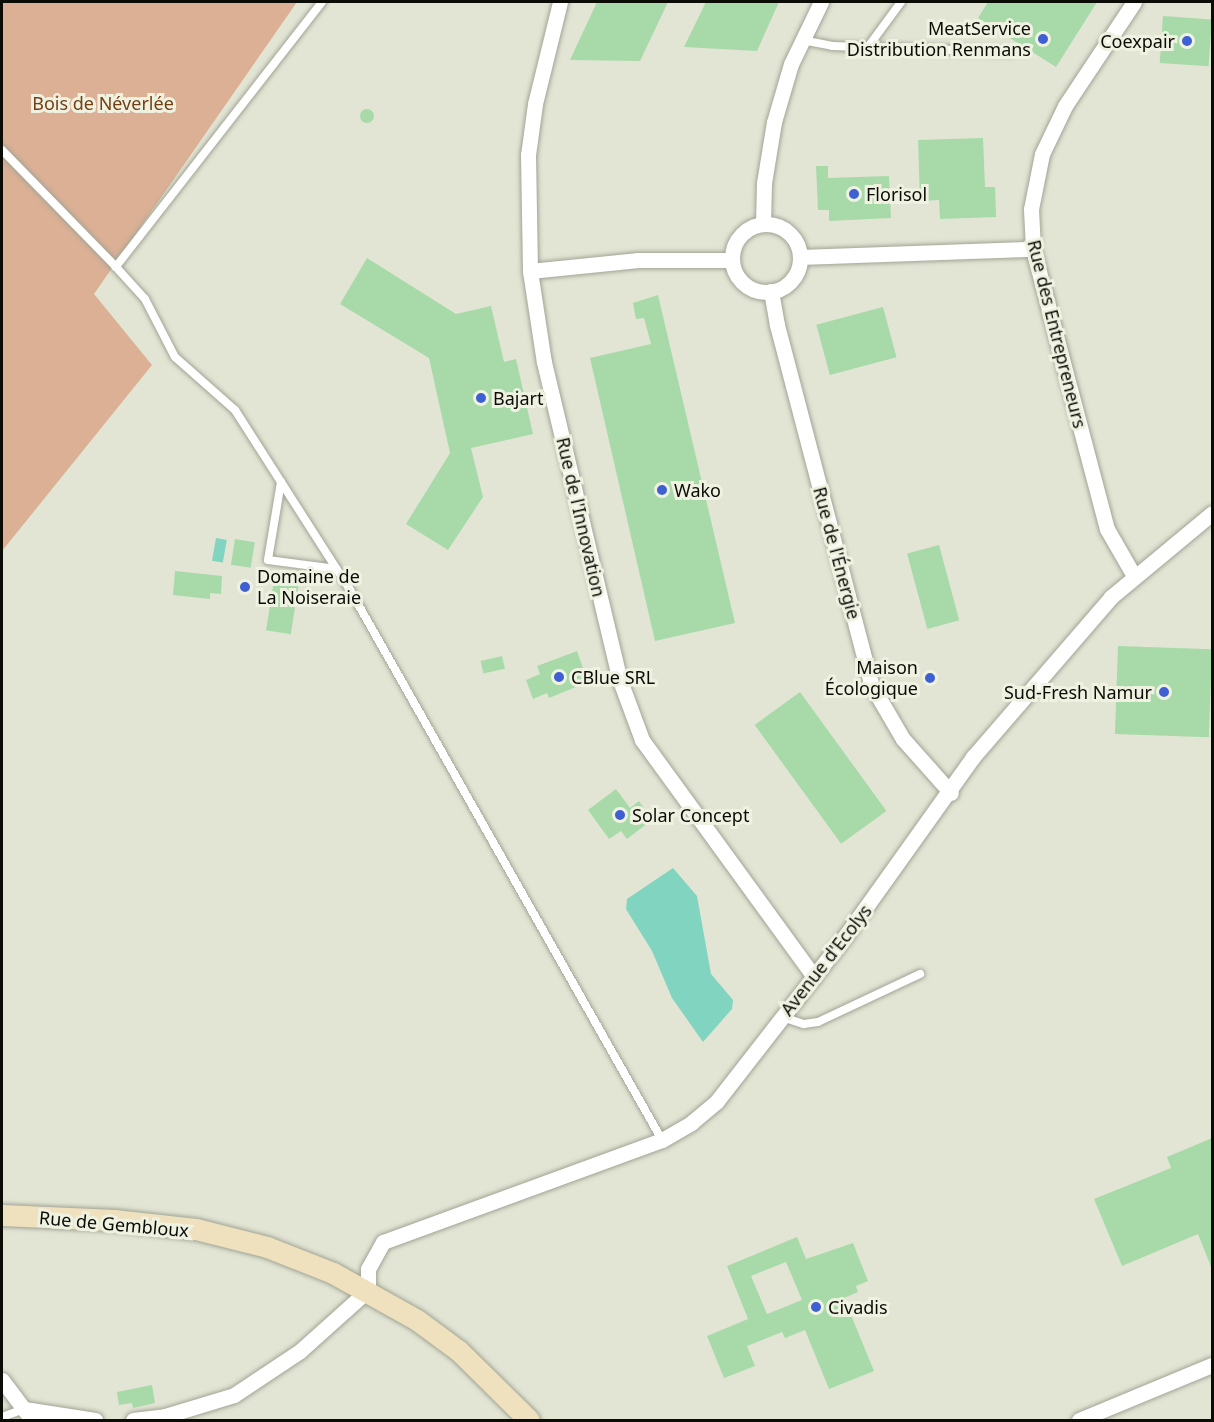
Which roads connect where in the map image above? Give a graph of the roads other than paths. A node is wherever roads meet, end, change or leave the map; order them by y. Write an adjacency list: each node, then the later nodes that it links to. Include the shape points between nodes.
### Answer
1 (322, 2): 14 (lane)
2 (560, 2): 15 (street, Rue de l'Innovation, via 535,104 528,155)
3 (821, 2): 6 (street)
4 (901, 2): 7 (lane)
5 (1134, 2): 11 (street, Rue des Entrepreneurs, via 1065,106 1042,154 1031,209)
6 (802, 40): 7 (lane); 10 (street, via 774,122 764,183)
7 (868, 47): 8 (lane)
8 (1012, 52)
9 (2, 150): 14 (lane)
10 (764, 224): 12 (street, via 787,231 798,245); 13 (street, via 743,234)
11 (1032, 249): 12 (street); 20 (street, Rue des Entrepreneurs, via 1107,529)
12 (800, 257): 16 (street, via 792,280)
13 (732, 260): 15 (street, via 638,260); 16 (street, via 744,284)
14 (116, 267): 17 (lane, via 145,299 175,357 235,410)
15 (530, 271): 23 (street, Rue de l'Innovation, via 544,362 619,678 642,740)
16 (771, 291): 21 (street, Rue de l'Énergie, via 872,686 903,739)
17 (281, 482): 19 (lane); 19 (lane, via 268,560)
18 (1212, 513): 20 (street, Avenue d'Ecolys)
19 (336, 569): 25 (lane)
20 (1134, 576): 21 (street, Avenue d'Ecolys, via 973,757)
21 (951, 793): 23 (street, Avenue d'Ecolys)
22 (920, 974): 24 (lane, via 818,1022 804,1024)
23 (814, 976): 24 (street, Avenue d'Ecolys)
24 (782, 1017): 25 (street, Avenue d'Ecolys, via 717,1101)
25 (662, 1140): 27 (street, Avenue d'Ecolys, via 383,1242 368,1269)
26 (2, 1215): 27 (main road, Rue de Gembloux, via 114,1220 195,1230 267,1246)
27 (368, 1290): 33 (street, via 300,1351 234,1395 165,1416); 34 (main road, Rue de Gembloux, via 459,1351)
28 (1212, 1365): 35 (street)
29 (2, 1380): 30 (street)
30 (28, 1415): 31 (lane); 32 (street)
31 (2, 1416)
32 (95, 1420)
33 (133, 1420)
34 (529, 1420)
35 (1079, 1420)

